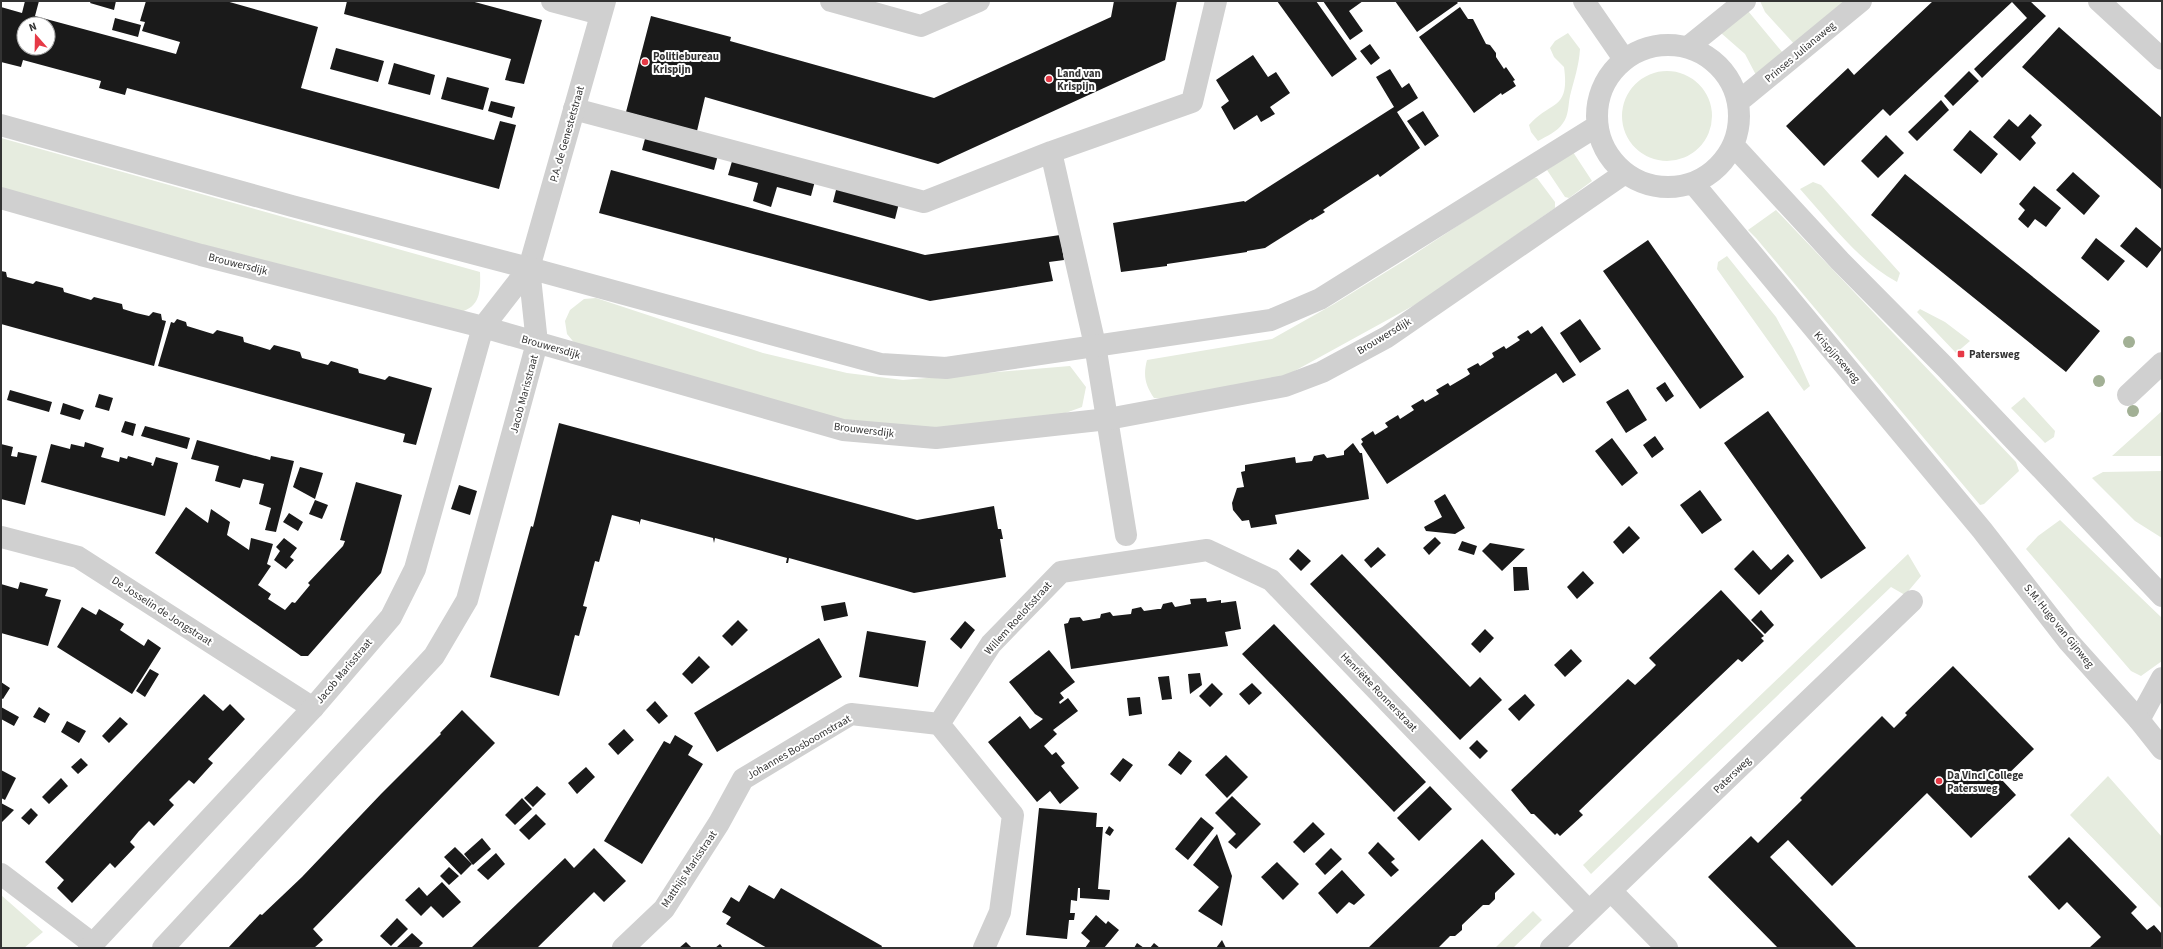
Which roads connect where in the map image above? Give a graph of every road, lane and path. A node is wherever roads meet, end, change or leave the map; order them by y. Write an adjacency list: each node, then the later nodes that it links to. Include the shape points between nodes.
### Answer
1 (552, 1): 9 (street)
2 (831, 1): 3 (street, via 921,26)
3 (979, 1)
4 (1216, 1): 18 (street, via 1192,102)
5 (1584, 1): 11 (street)
6 (1745, 1): 10 (street)
7 (1861, 1): 13 (street, Prinses Julianaweg)
8 (2100, 1): 12 (street)
9 (603, 8): 14 (street, P.A. de Genestetstraat)
10 (1688, 47): 11 (street, via 1662,44 1636,52); 13 (street, via 1721,67 1735,90)
11 (1624, 59): 16 (street, via 1602,89)
12 (2162, 59)
13 (1738, 102): 17 (street, via 1739,124)
14 (574, 109): 18 (street, via 924,202); 22 (street, P.A. de Genestetstraat)
15 (1, 125): 22 (street)
16 (1597, 126): 19 (street, via 1606,152); 25 (street, via 1320,299 1271,320)
17 (1733, 145): 20 (street, via 1717,168); 33 (street, via 1840,261 1945,367)
18 (1051, 152): 25 (street)
19 (1625, 173): 20 (street, via 1650,185 1679,186); 28 (street, Brouwersdijk, via 1387,337 1322,372 1285,386)
20 (1693, 183): 29 (street, Krispijnseweg)
21 (1, 198): 23 (street, Brouwersdijk, via 201,255)
22 (528, 268): 23 (street); 24 (street); 25 (street, via 881,364 946,368)
23 (483, 327): 24 (street, Brouwersdijk); 36 (street, Jacob Marisstraat, via 416,569 391,617)
24 (537, 343): 28 (street, Brouwersdijk, via 843,430 936,438); 45 (street, Jacob Marisstraat, via 467,600 434,656)
25 (1095, 345): 28 (street)
26 (2162, 363): 27 (street)
27 (2128, 395)
28 (1108, 419): 30 (street)
29 (1982, 530): 37 (street, S.M. Hugo van Gijnweg, via 2069,642)
30 (1126, 535)
31 (1, 537): 36 (street, De Josselin de Jongstraat, via 78,557)
32 (1130, 561): 38 (street, Willem Roelofsstraat, via 1061,572 991,644); 43 (street, Henriëtte Ronnerstraat, via 1207,550 1271,580)
33 (2162, 596)
34 (1912, 601): 42 (street, Patersweg)
35 (2162, 678): 37 (street)
36 (313, 708): 44 (street, Jacob Marisstraat)
37 (2139, 720): 39 (street, S.M. Hugo van Gijnweg)
38 (938, 724): 40 (street, Johannes Bosboomstraat, via 851,714 743,779); 47 (street, via 1012,815 1000,912)
39 (2162, 749)
40 (719, 823): 46 (street, Matthijs Marisstraat, via 664,909)
41 (1, 874): 44 (street)
42 (1611, 891): 43 (street, Patersweg); 49 (street)
43 (1589, 911): 48 (street, Patersweg)
44 (91, 946)
45 (163, 948)
46 (623, 948)
47 (984, 948)
48 (1551, 948)
49 (1667, 948)

